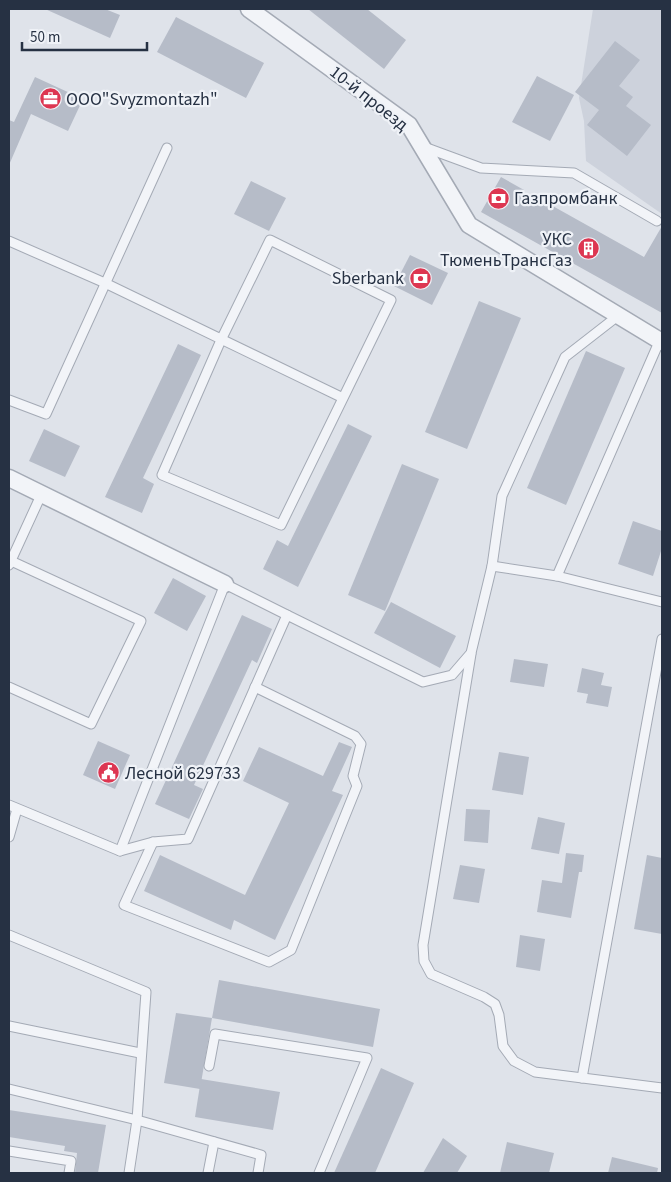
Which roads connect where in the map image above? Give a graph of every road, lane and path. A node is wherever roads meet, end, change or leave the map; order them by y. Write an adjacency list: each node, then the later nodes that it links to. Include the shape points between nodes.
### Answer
1 (249, 9): 2 (street, 10-й проезд, via 409,125)
2 (421, 145): 4 (lane, via 481,168 574,173); 7 (street, 10-й проезд, via 469,225)
3 (167, 148): 6 (lane)
4 (657, 222)
5 (9, 241): 6 (lane)
6 (105, 283): 8 (lane); 11 (lane, via 46,414)
7 (619, 315): 9 (street, 10-й проезд); 15 (lane, via 565,358 502,496)
8 (221, 340): 10 (lane); 10 (lane, via 270,240 391,300); 10 (lane, via 162,474 281,525)
9 (660, 342): 16 (lane)
10 (341, 397)
11 (9, 400)
12 (9, 478): 13 (street)
13 (42, 493): 14 (lane); 17 (street)
14 (9, 562): 22 (lane, via 141,621 91,724)
15 (492, 566): 16 (lane); 21 (lane)
16 (557, 576): 18 (lane)
17 (225, 584): 19 (lane); 27 (lane)
18 (662, 602)
19 (287, 615): 21 (lane, via 423,682 452,675); 23 (lane)
20 (662, 639): 32 (lane)
21 (471, 653): 32 (lane, via 423,945 424,961 431,974 495,1004 503,1046 514,1061 535,1072)
22 (9, 687)
23 (255, 687): 26 (lane, via 188,839); 26 (lane, via 355,736 361,744 353,776 357,786 291,950 269,962 124,905)
24 (13, 807): 25 (lane); 27 (lane)
25 (9, 837)
26 (153, 842): 27 (lane)
27 (120, 851)
28 (9, 935): 30 (lane, via 146,992)
29 (9, 1026): 30 (lane)
30 (140, 1053): 35 (lane)
31 (209, 1066): 42 (lane, via 215,1034 367,1058)
32 (582, 1078): 33 (lane)
33 (662, 1088)
34 (9, 1089): 35 (lane)
35 (137, 1120): 36 (lane); 39 (lane)
36 (214, 1142): 40 (lane); 41 (lane, via 261,1155)
37 (9, 1151): 38 (lane, via 71,1161)
38 (69, 1173)
39 (130, 1173)
40 (208, 1173)
41 (258, 1173)
42 (319, 1173)

